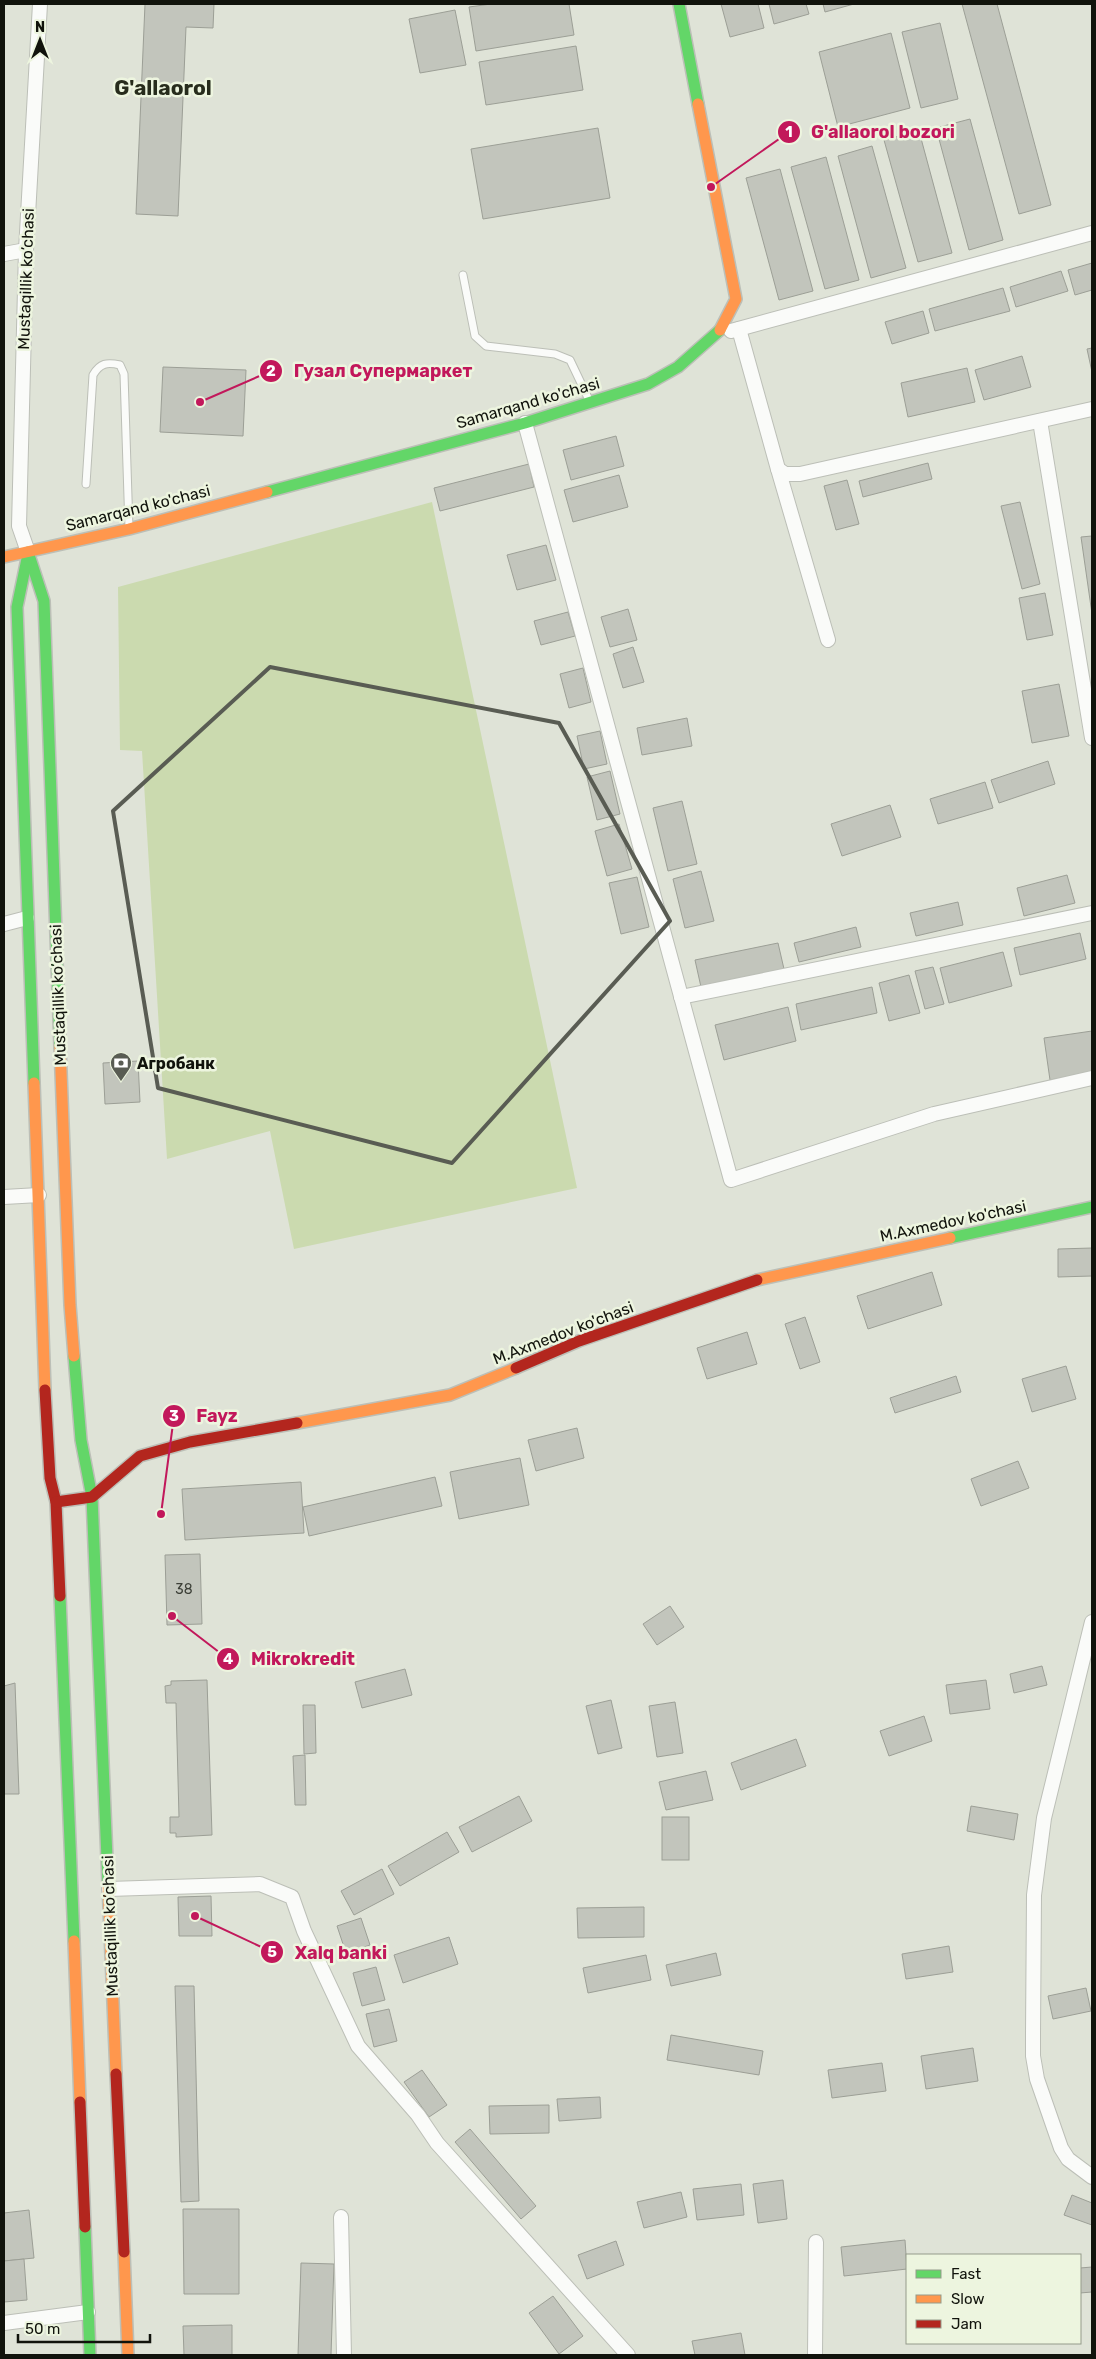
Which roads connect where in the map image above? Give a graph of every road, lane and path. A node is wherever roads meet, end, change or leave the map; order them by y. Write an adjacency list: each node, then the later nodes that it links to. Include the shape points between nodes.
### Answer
1 (40, 4): 4 (street, Mustaqillik ko’chasi)
2 (679, 4): 8 (street, Samarqand ko'chasi, via 736,299)
3 (1092, 233): 7 (street)
4 (26, 250): 5 (street); 16 (street, Mustaqillik ko’chasi, via 19,526)
5 (4, 254)
6 (463, 275): 9 (lane, via 475,336 486,346 555,354 570,360)
7 (739, 329): 8 (street); 13 (street)
8 (718, 334): 9 (street, Samarqand ko'chasi, via 678,367 648,384)
9 (590, 402): 12 (street, Samarqand ko'chasi)
10 (1092, 410): 11 (street)
11 (1040, 421): 13 (street, via 800,474 785,474); 19 (street)
12 (525, 422): 15 (street, Samarqand ko'chasi); 23 (street)
13 (778, 469): 18 (street)
14 (86, 484): 15 (lane, via 94,375 98,366 107,362 120,365 124,374)
15 (129, 529): 16 (street, Samarqand ko'chasi)
16 (28, 552): 17 (street, Samarqand ko'chasi); 21 (street, Mustaqillik ko’chasi, via 17,607); 28 (street, Mustaqillik ko’chasi, via 44,601 70,1304 80,1440)
17 (4, 557)
18 (828, 640)
19 (1092, 738)
20 (1092, 913): 23 (street)
21 (27, 918): 22 (street); 25 (street, Mustaqillik ko’chasi)
22 (4, 924)
23 (681, 997): 24 (street, via 730,1180 934,1114)
24 (1092, 1078)
25 (39, 1195): 26 (street); 29 (street, Mustaqillik ko’chasi, via 47,1441)
26 (4, 1197)
27 (1092, 1207): 28 (street, M.Axmedov ko'chasi, via 753,1281 579,1341 450,1395 190,1442 140,1456)
28 (92, 1497): 29 (street); 31 (street, Mustaqillik ko’chasi)
29 (56, 1502): 35 (street)
30 (1092, 1622): 32 (street, via 1044,1818 1034,1895 1033,2056 1037,2079 1061,2148 1068,2159)
31 (109, 1889): 38 (street, Mustaqillik ko’chasi); 40 (street, via 260,1884 292,1897 304,1931 358,2046 438,2143)
32 (1092, 2177)
33 (341, 2217): 39 (street)
34 (816, 2242): 41 (street)
35 (88, 2312): 36 (street); 37 (street)
36 (4, 2323)
37 (90, 2355)
38 (128, 2355)
39 (344, 2355)
40 (628, 2355)
41 (815, 2355)

